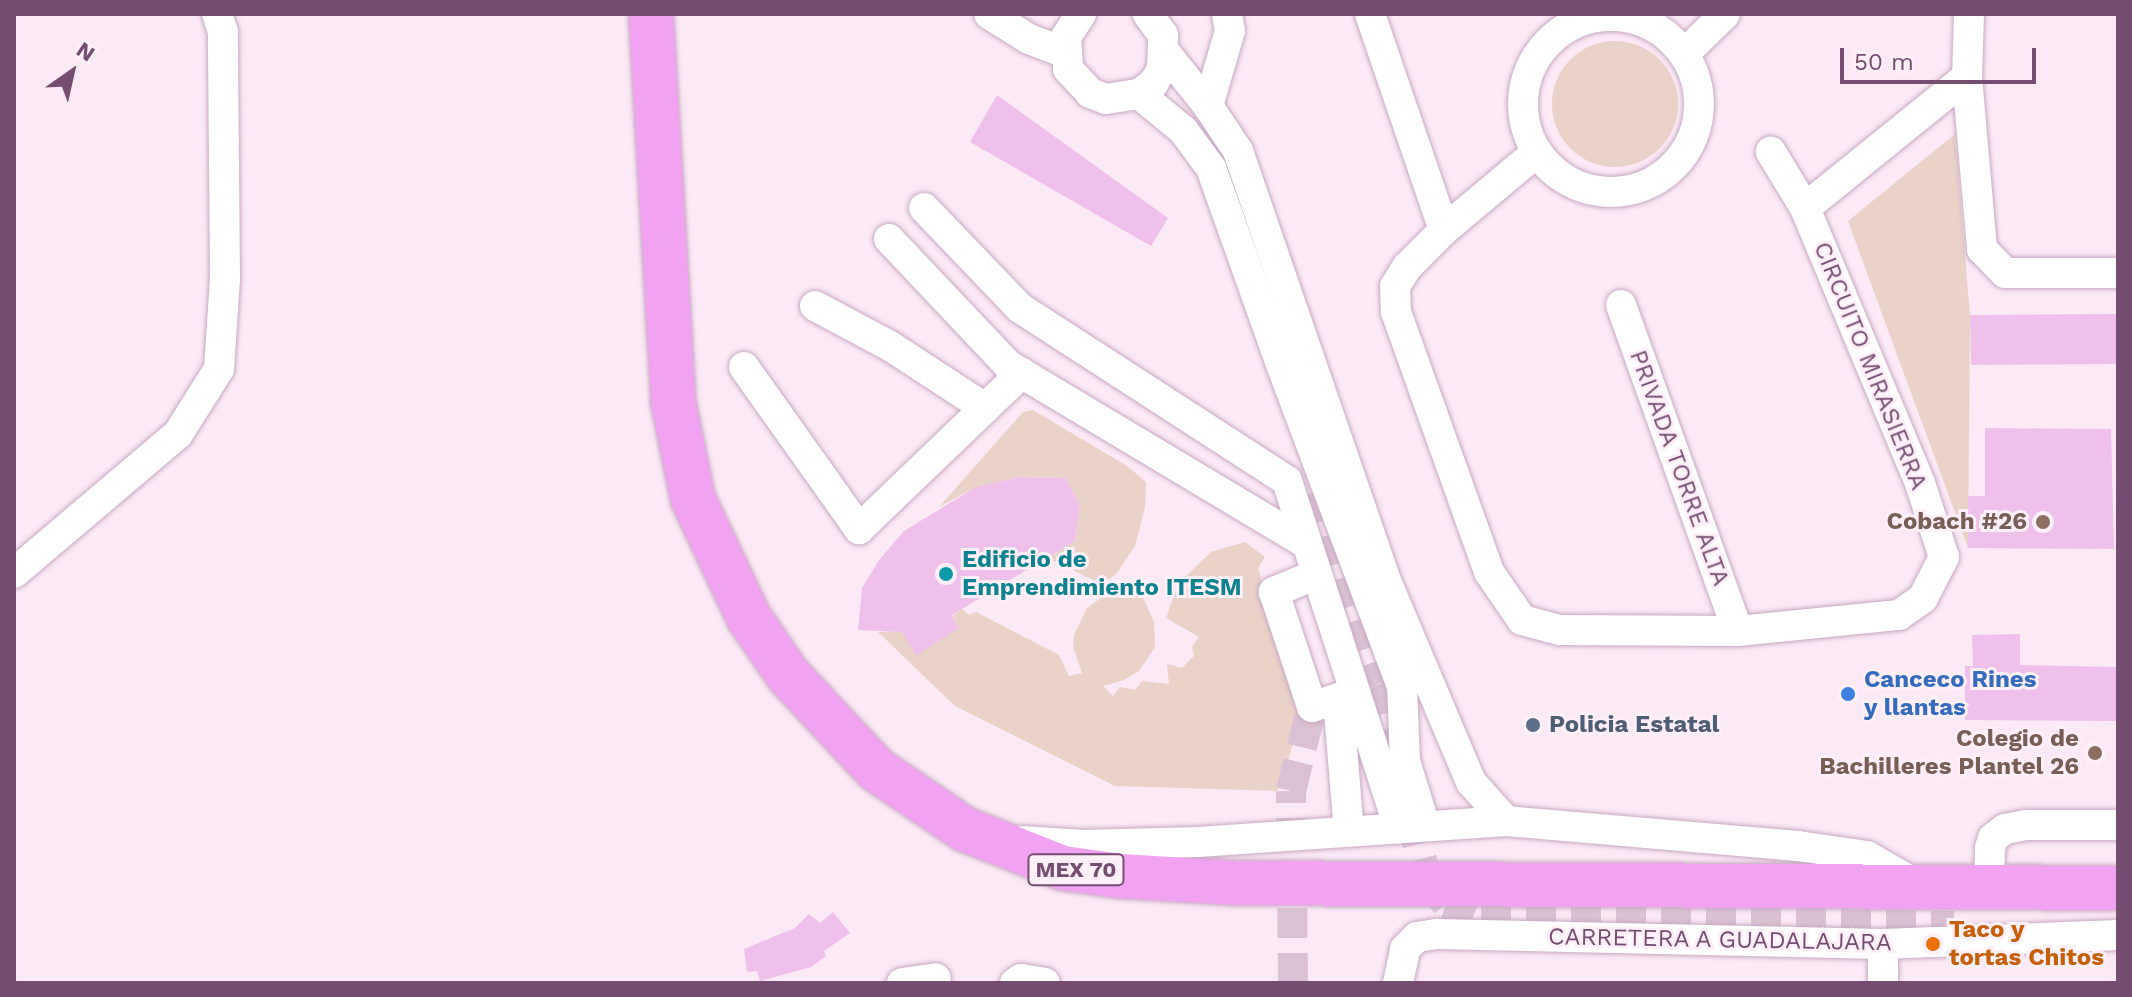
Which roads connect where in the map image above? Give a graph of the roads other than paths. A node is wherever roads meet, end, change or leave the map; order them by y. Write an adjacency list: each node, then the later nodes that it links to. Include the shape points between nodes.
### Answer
1 (217, 14): 37 (street, via 223,32 225,279 219,369 178,434)
2 (651, 14): 45 (highway, MEX 70, via 673,401 693,499 749,618 788,675 877,770)
3 (989, 14): 11 (street)
4 (1081, 14): 11 (street, via 1066,37)
5 (1148, 14): 10 (street, via 1163,35)
6 (1227, 14): 15 (street, via 1230,31)
7 (1370, 14): 22 (street)
8 (1725, 14): 12 (street)
9 (1969, 14): 13 (street)
10 (1165, 52): 14 (street, via 1153,84); 15 (street)
11 (1065, 53): 14 (street, via 1068,69 1090,93 1106,99)
12 (1684, 54): 17 (street, via 1665,33 1641,20 1614,15 1586,18 1561,30 1534,61 1522,100 1525,127); 17 (street, via 1697,82 1699,113 1683,156 1667,173 1633,190 1586,189 1559,175)
13 (1967, 77): 21 (street); 24 (street, via 1982,249 2005,273)
14 (1139, 94): 19 (street, via 1183,130)
15 (1208, 106): 16 (street)
16 (1238, 151): 19 (street); 41 (street, via 1384,576 1471,782)
17 (1537, 152): 22 (street, CIRCUITO MIRASIERRA)
18 (1771, 152): 21 (street, CIRCUITO MIRASIERRA)
19 (1211, 168): 29 (street)
20 (924, 208): 27 (street)
21 (1805, 208): 39 (street, CIRCUITO MIRASIERRA, via 1920,483 1944,557 1923,598 1899,615)
22 (1444, 230): 39 (street, CIRCUITO MIRASIERRA, via 1395,286 1396,312 1489,572 1522,620 1560,630)
23 (889, 239): 28 (street)
24 (2118, 273)
25 (1621, 305): 39 (street, PRIVADA TORRE ALTA)
26 (815, 306): 33 (street, via 890,346)
27 (1020, 308): 28 (street); 32 (street)
28 (973, 328): 31 (street)
29 (1280, 362): 35 (street, via 1281,405); 43 (street, via 1402,686)
30 (744, 367): 33 (street, via 859,529)
31 (1022, 373): 33 (street); 34 (street)
32 (1120, 373): 34 (street); 36 (street, via 1287,481)
33 (985, 408)
34 (1093, 416): 36 (street)
35 (1312, 493)
36 (1307, 544): 38 (street)
37 (14, 573)
38 (1317, 574): 40 (street); 40 (street, via 1274,592 1312,707)
39 (1738, 631)
40 (1347, 696): 43 (street); 44 (street)
41 (1506, 821): 43 (street); 47 (street, via 1867,856)
42 (2118, 825): 48 (street, via 2005,829 1990,848)
43 (1412, 827): 44 (street)
44 (1349, 832): 45 (street, via 1083,845)
45 (985, 839): 47 (highway, MEX 70, via 1063,868 1234,883)
46 (2118, 888): 48 (highway, MEX 70)
47 (1925, 889): 48 (highway, MEX 70)
48 (1989, 889)
49 (1954, 926): 51 (street)
50 (2118, 935): 51 (street, CARRETERA A GUADALAJARA)
51 (2022, 939): 52 (street, CARRETERA A GUADALAJARA)
52 (1883, 944): 54 (street, CARRETERA A GUADALAJARA, via 1437,934 1417,937 1405,949); 58 (street)
53 (936, 978): 55 (street)
54 (1401, 981)
55 (902, 983)
56 (1015, 983): 57 (street)
57 (1045, 983)
58 (1883, 983)

